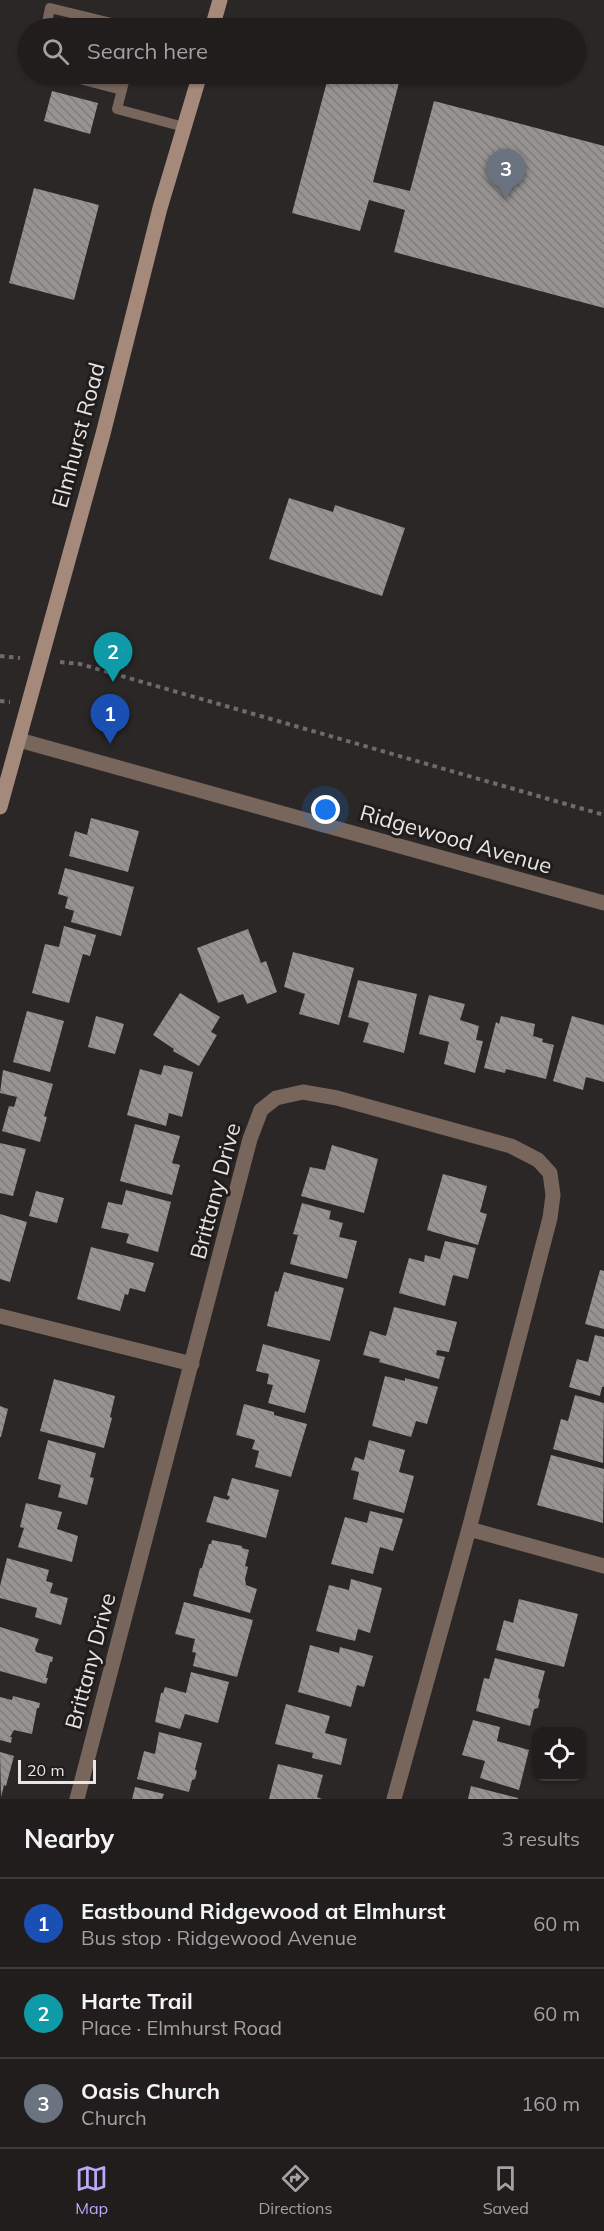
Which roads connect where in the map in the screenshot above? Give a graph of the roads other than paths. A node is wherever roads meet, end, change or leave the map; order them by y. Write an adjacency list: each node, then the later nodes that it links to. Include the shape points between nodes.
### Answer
1 (220, 0): 4 (street)
2 (48, 18): 3 (lane, via 50,8)
3 (90, 18)
4 (215, 18)
5 (99, 84): 8 (lane)
6 (124, 84): 8 (lane)
7 (197, 84): 9 (street, Elmhurst Road)
8 (122, 90): 9 (lane, via 117,109)
9 (184, 127): 10 (street, Elmhurst Road)
10 (19, 740): 11 (street, Elmhurst Road); 12 (street, Ridgewood Avenue)
11 (0, 807)
12 (604, 903)
13 (0, 1316): 14 (street)
14 (192, 1364): 15 (street, Brittany Drive, via 250,1138 261,1110 276,1098 303,1092 337,1098 511,1146 538,1160 550,1173 554,1195 550,1218); 17 (street, Brittany Drive)
15 (469, 1529): 16 (street); 18 (street, Brittany Drive)
16 (604, 1566)
17 (77, 1799)
18 (394, 1799)

